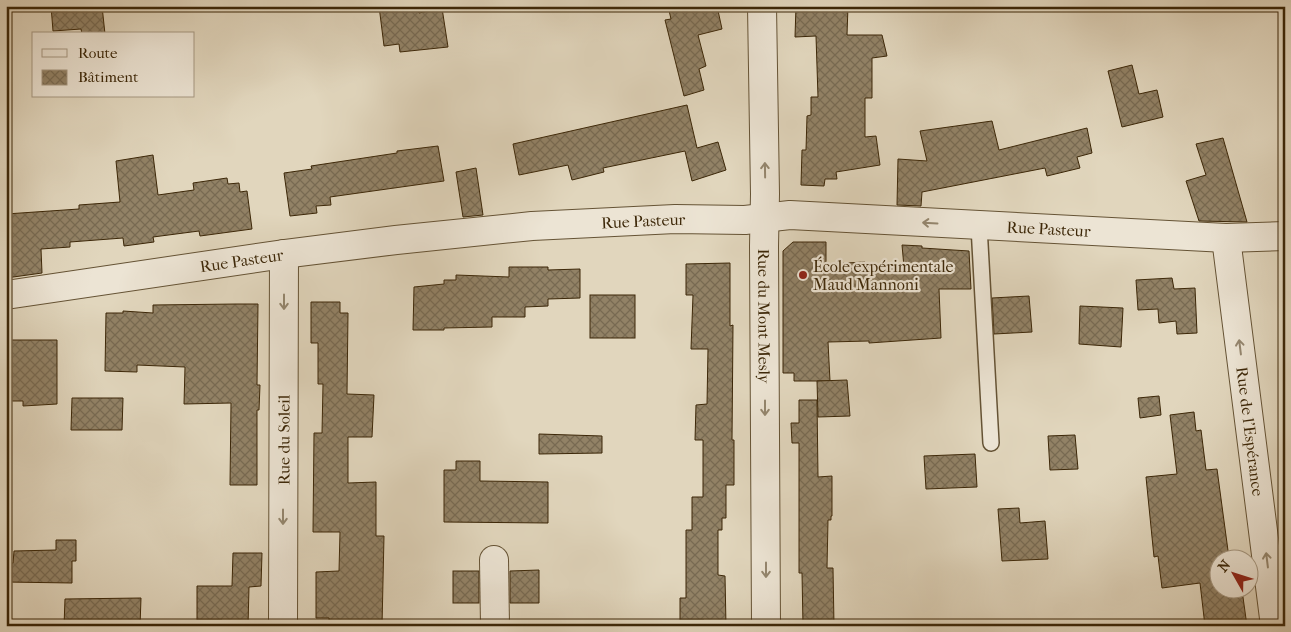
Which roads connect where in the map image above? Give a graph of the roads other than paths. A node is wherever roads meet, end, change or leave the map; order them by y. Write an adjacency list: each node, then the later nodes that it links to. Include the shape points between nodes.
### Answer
1 (762, 6): 2 (street, Rue du Mont Mesly, one-way to 1)
2 (764, 219): 3 (street, Rue Pasteur, one-way to 2, via 790,216); 6 (street, Rue Pasteur, via 675,219 532,226); 12 (street, Rue du Mont Mesly, one-way to 12)
3 (979, 226): 5 (street, Rue Pasteur); 8 (lane)
4 (1285, 236): 5 (street, Rue Pasteur)
5 (1226, 238): 13 (street, Rue de l'Espérance, one-way to 5)
6 (284, 254): 7 (street, Rue Pasteur); 10 (street, Rue du Soleil, one-way to 10)
7 (6, 295)
8 (991, 443)
9 (494, 560): 11 (street)
10 (283, 626)
11 (495, 626)
12 (766, 626)
13 (1276, 626)

